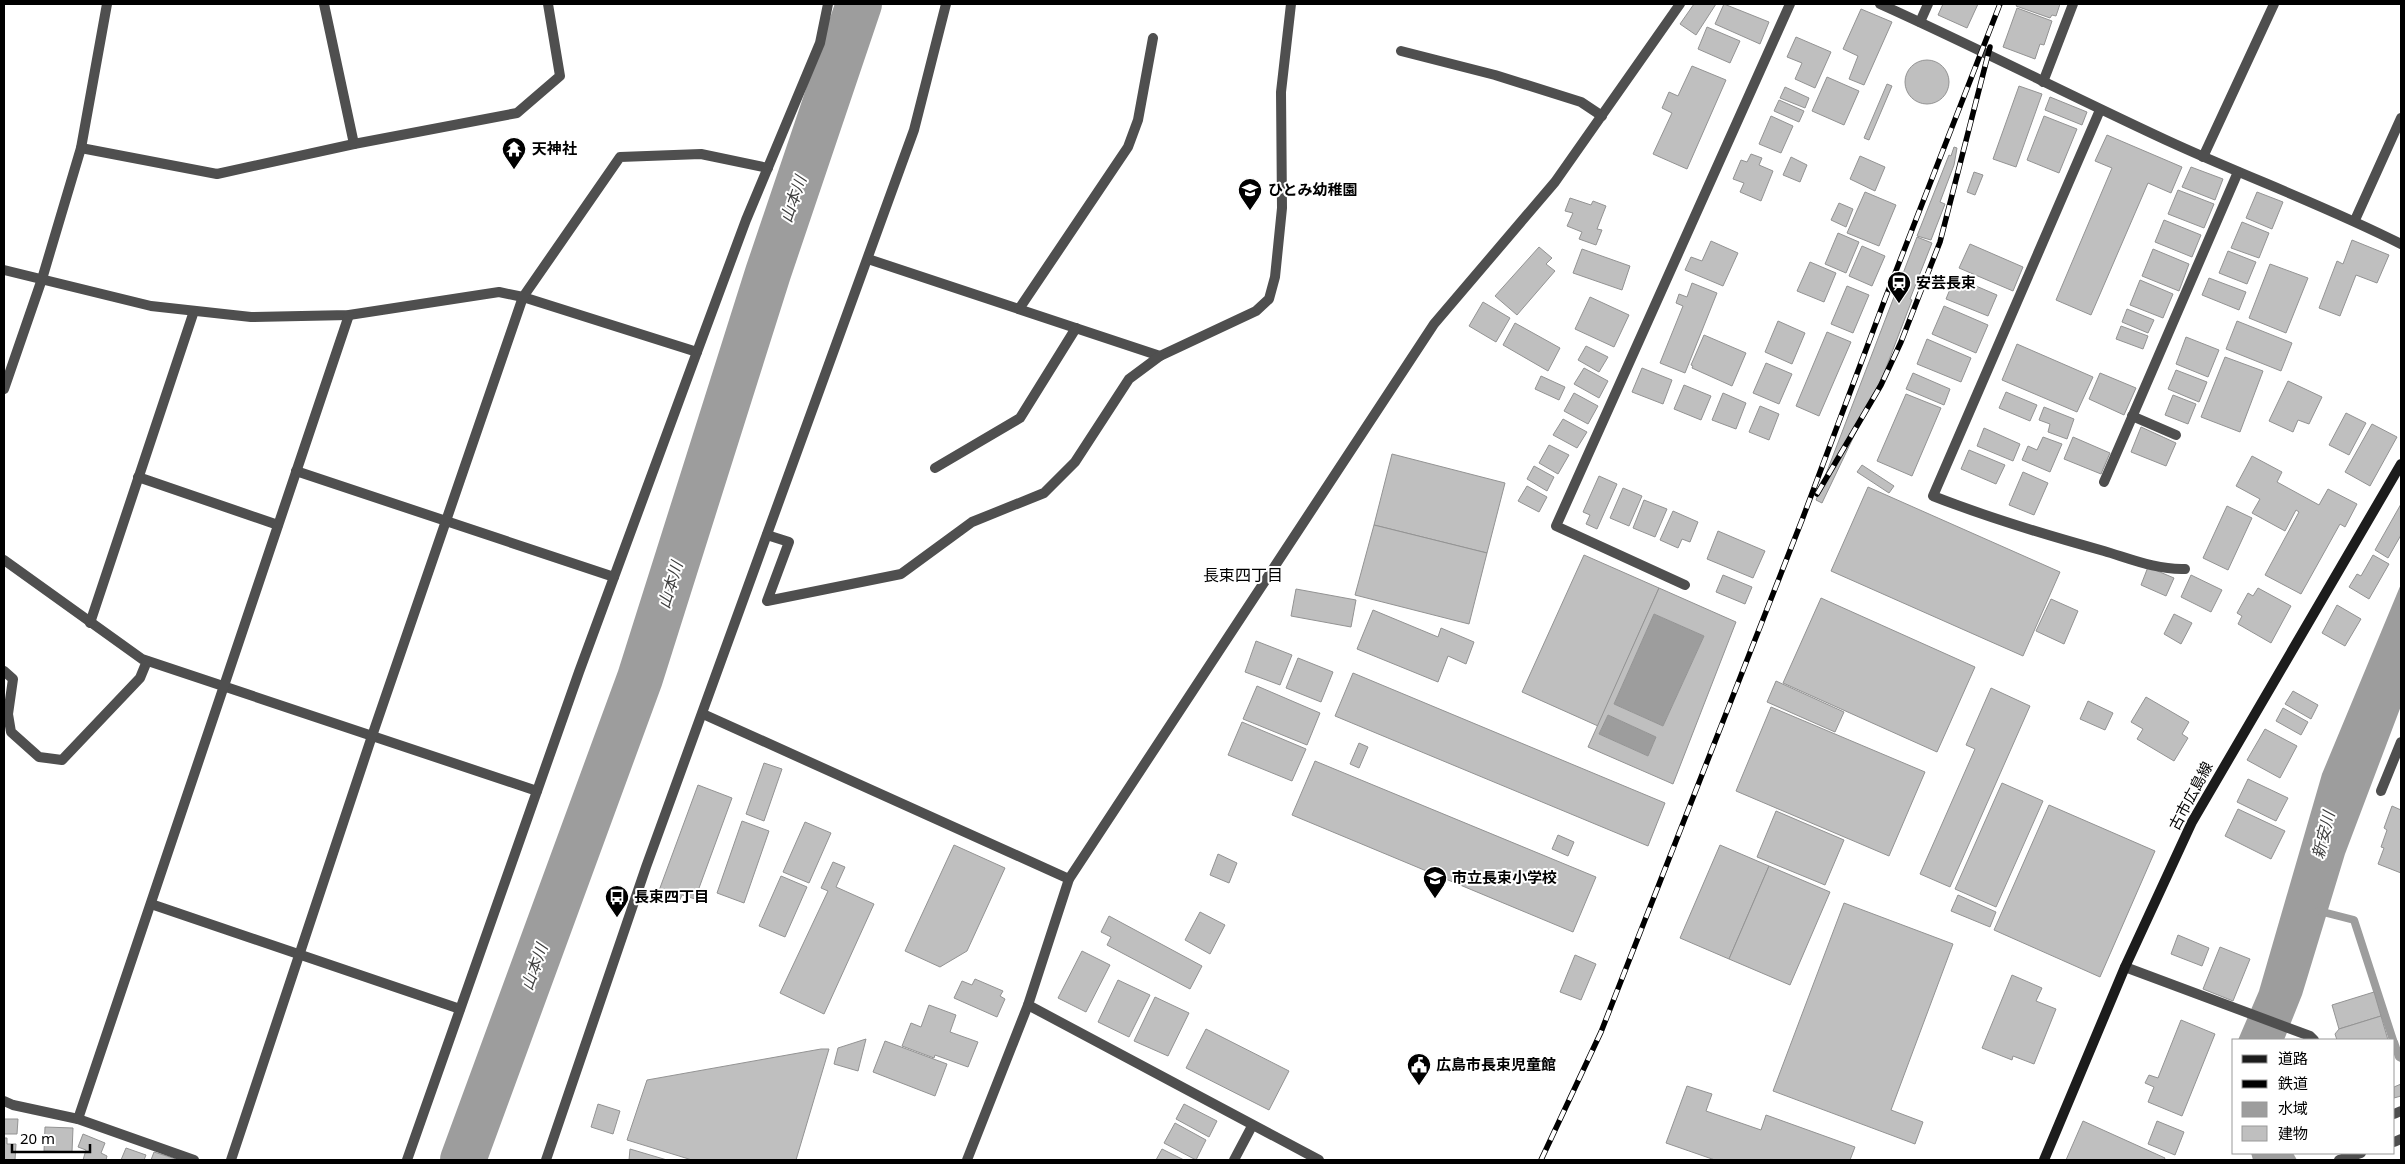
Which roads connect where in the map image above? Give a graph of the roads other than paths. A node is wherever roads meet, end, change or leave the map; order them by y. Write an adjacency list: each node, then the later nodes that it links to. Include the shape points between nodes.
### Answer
1 (107, 4): 21 (street)
2 (324, 4): 20 (street)
3 (548, 4): 20 (street, via 560,76 517,113)
4 (828, 4): 23 (street, via 820,43)
5 (946, 4): 27 (street, via 914,130)
6 (1291, 4): 36 (street, via 1281,92 1282,208 1275,277 1269,298 1256,312)
7 (1680, 4): 18 (street)
8 (1790, 4): 51 (street, via 1556,526)
9 (1880, 4): 13 (street)
10 (1928, 4): 13 (street)
11 (2073, 4): 16 (street)
12 (2274, 4): 22 (street)
13 (1920, 22): 16 (street)
14 (1153, 38): 31 (street, via 1138,120 1128,147)
15 (1401, 50): 18 (street, via 1581,102)
16 (2043, 82): 17 (street)
17 (2100, 110): 22 (street); 49 (street, via 1933,496 1971,511 2087,546 2167,569)
18 (1602, 116): 61 (street, via 1555,182 1434,324)
19 (2401, 118): 25 (street)
20 (354, 144): 21 (street, via 217,174)
21 (81, 148): 29 (street)
22 (2203, 157): 24 (street)
23 (768, 168): 30 (street, via 701,154 620,157); 35 (street)
24 (2238, 172): 25 (street); 38 (street)
25 (2355, 220): 26 (street)
26 (2401, 244)
27 (868, 259): 31 (street); 47 (street)
28 (4, 270): 29 (street)
29 (42, 279): 32 (street, via 151,306); 37 (street)
30 (523, 297): 33 (street, via 499,292); 35 (street); 45 (street)
31 (1019, 309): 34 (street)
32 (194, 311): 33 (street, via 251,317); 43 (street)
33 (349, 315): 42 (street)
34 (1076, 328): 36 (street); 41 (street, via 1020,418)
35 (697, 352): 50 (street)
36 (1160, 356): 47 (street, via 1129,379 1075,462 1044,493 972,522 901,574 767,601 789,542)
37 (4, 389)
38 (2132, 416): 39 (street); 44 (street)
39 (2176, 435)
40 (2401, 464): 64 (main road, 古市広島線, via 2208,792)
41 (935, 468)
42 (296, 471): 45 (street); 46 (street)
43 (138, 477): 46 (street); 52 (street)
44 (2104, 482)
45 (446, 522): 50 (street); 57 (street)
46 (278, 524): 55 (street)
47 (767, 535): 56 (street)
48 (4, 560): 52 (street)
49 (2185, 569)
50 (614, 577): 60 (street)
51 (1685, 585)
52 (90, 623): 53 (street)
53 (147, 661): 54 (street, via 140,678 62,760 39,757 10,732 8,714 13,679); 55 (street)
54 (4, 671)
55 (224, 687): 57 (street); 62 (street)
56 (703, 714): 61 (street); 75 (street, via 646,867)
57 (372, 736): 60 (street); 63 (street)
58 (2401, 742): 59 (street)
59 (2381, 791)
60 (537, 792): 66 (street)
61 (1069, 879): 65 (street)
62 (151, 904): 63 (street); 69 (street)
63 (300, 953): 66 (street); 73 (street)
64 (2125, 967): 67 (street); 79 (main road, 古市広島線)
65 (1028, 1005): 70 (street); 76 (street)
66 (460, 1009): 74 (street)
67 (2312, 1038)
68 (4, 1101): 69 (street)
69 (78, 1119): 72 (street)
70 (1252, 1126): 77 (street); 78 (street)
71 (2358, 1154): 80 (street)
72 (194, 1160)
73 (231, 1160)
74 (407, 1160)
75 (546, 1160)
76 (967, 1160)
77 (1234, 1160)
78 (1318, 1160)
79 (2044, 1160)
80 (2339, 1160)

